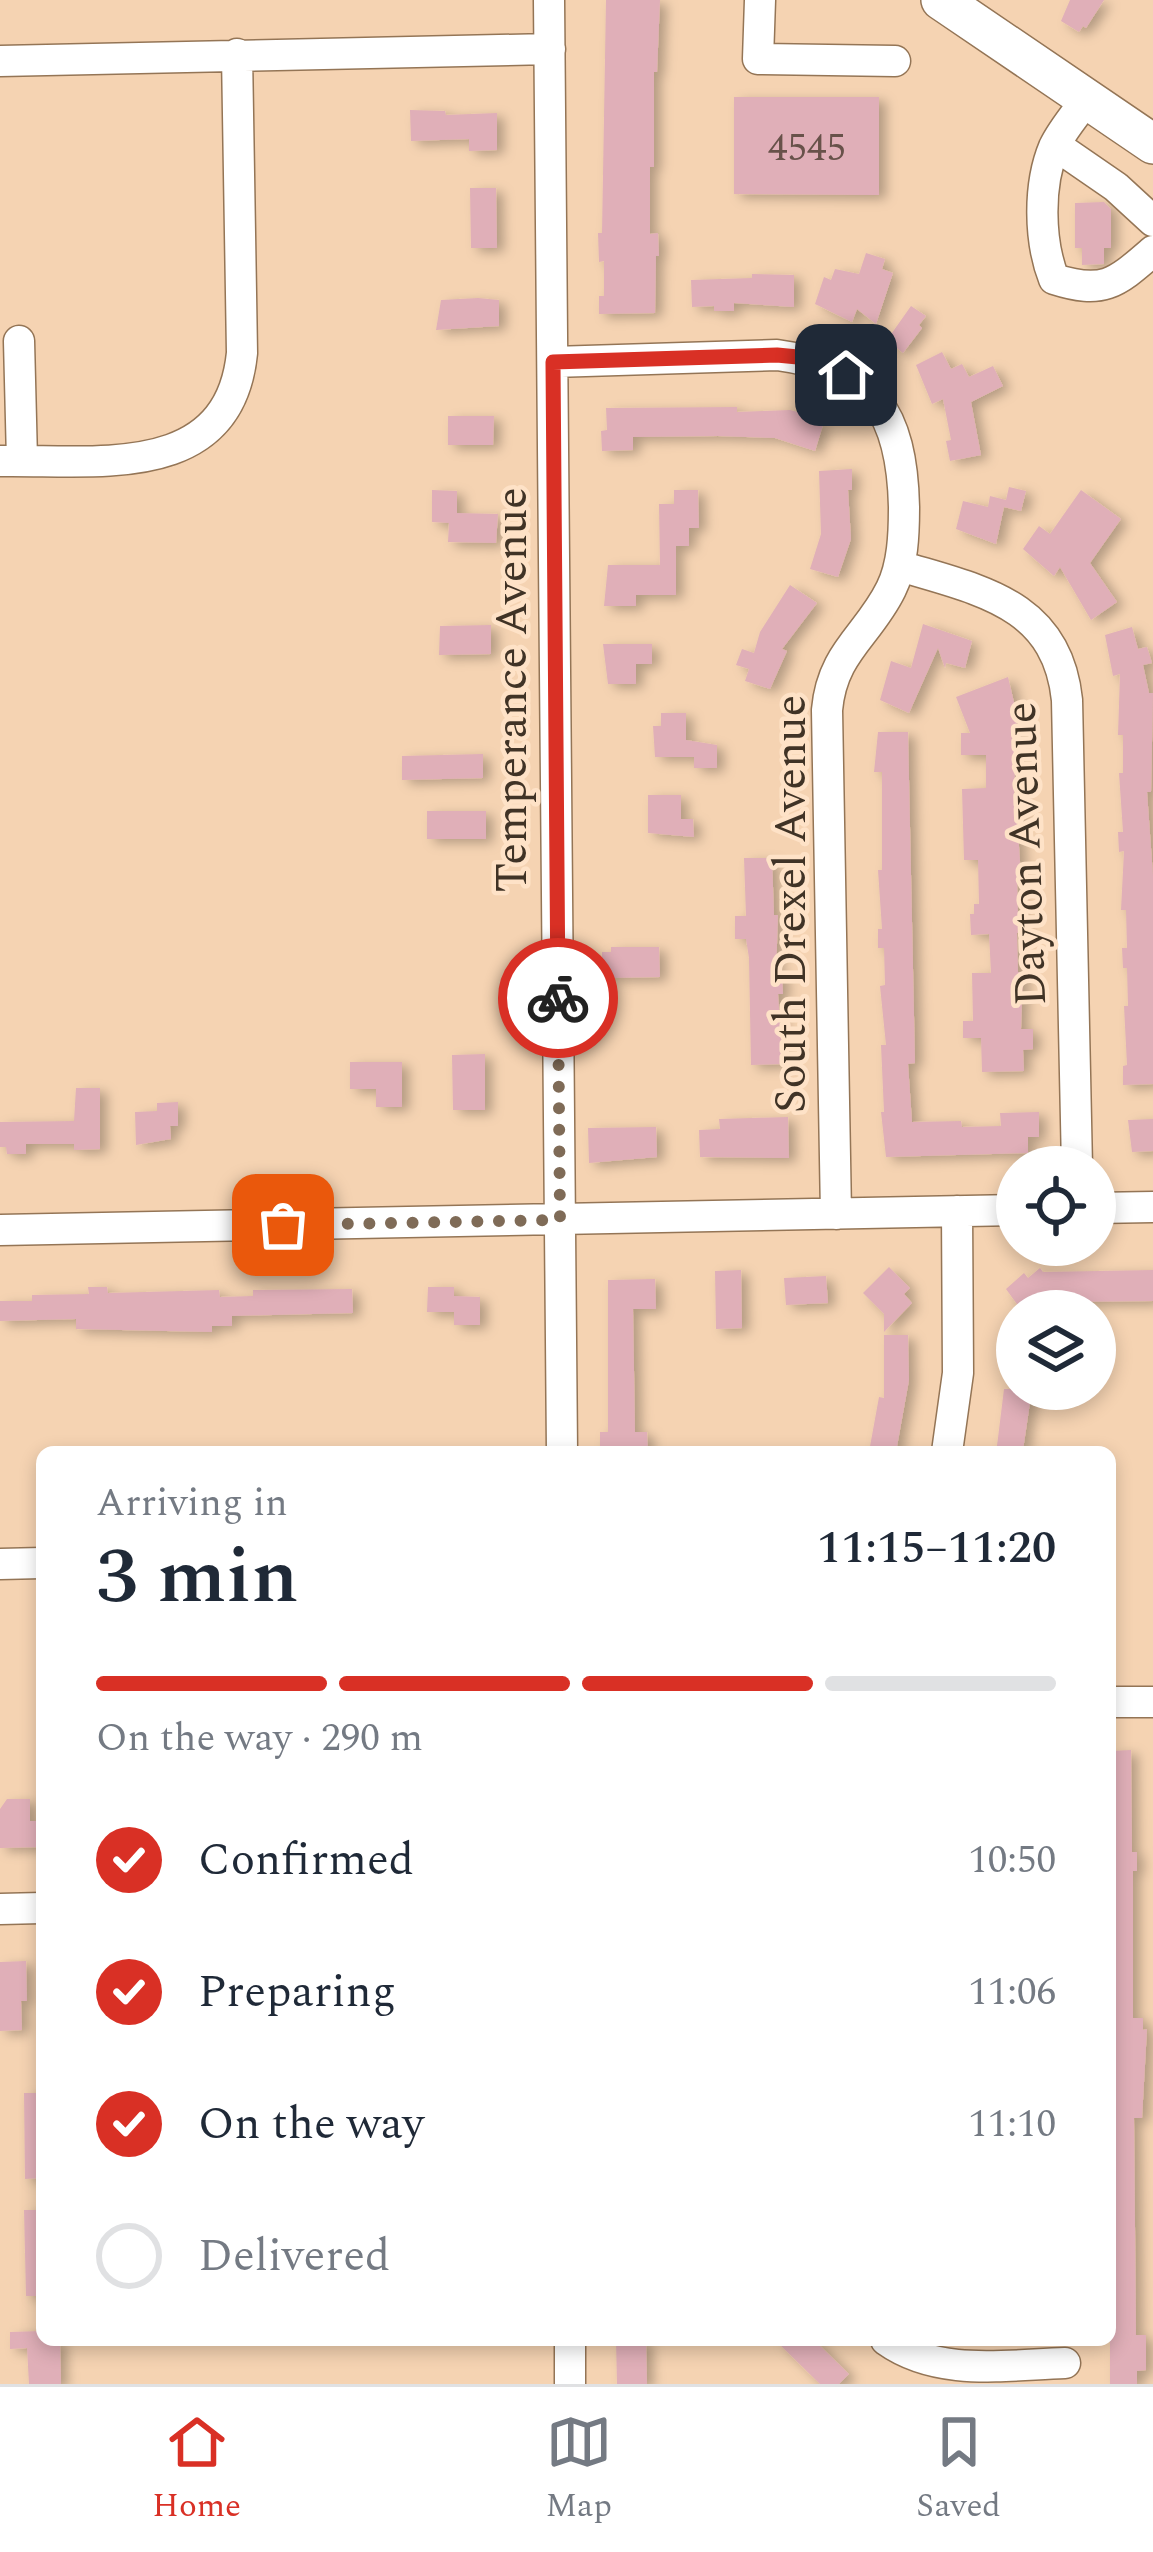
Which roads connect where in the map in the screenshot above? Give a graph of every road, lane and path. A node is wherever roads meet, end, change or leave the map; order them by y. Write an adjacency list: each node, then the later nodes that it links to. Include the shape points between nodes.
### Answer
1 (550, 0): 4 (street, Temperance Avenue)
2 (760, 0): 7 (street, via 758,59)
3 (941, 0): 8 (main road)
4 (550, 49): 5 (street); 14 (street, Temperance Avenue)
5 (237, 54): 6 (street); 15 (street, via 242,352 235,388 191,442 156,457)
6 (0, 61)
7 (895, 62)
8 (1087, 99): 9 (main road); 10 (street)
9 (1153, 144)
10 (1055, 145): 11 (street); 12 (street, via 1043,216 1054,279 1111,286)
11 (1153, 221)
12 (1153, 251)
13 (19, 341): 15 (street)
14 (553, 362): 16 (street, South Drexel Avenue, via 777,355 846,375 877,404 902,460); 23 (street, Temperance Avenue)
15 (11, 460)
16 (900, 566): 17 (street, Dayton Avenue, via 1012,605 1048,640 1061,670); 22 (street, South Drexel Avenue, via 883,604 841,658 827,700)
17 (1077, 1146)
18 (1116, 1208): 19 (street)
19 (1153, 1208)
20 (996, 1210): 21 (street)
21 (957, 1211): 22 (street); 26 (street, via 958,1373)
22 (836, 1214): 23 (street)
23 (560, 1220): 24 (street); 25 (street, Temperance Avenue)
24 (0, 1230)
25 (562, 1446)
26 (948, 1446)
27 (36, 1563): 28 (street)
28 (0, 1564)
29 (1116, 1702): 30 (street)
30 (1153, 1702)
31 (36, 1908): 32 (street)
32 (0, 1909)
33 (570, 2346): 36 (street)
34 (896, 2346): 35 (street, via 952,2365)
35 (1065, 2362)
36 (570, 2384)

